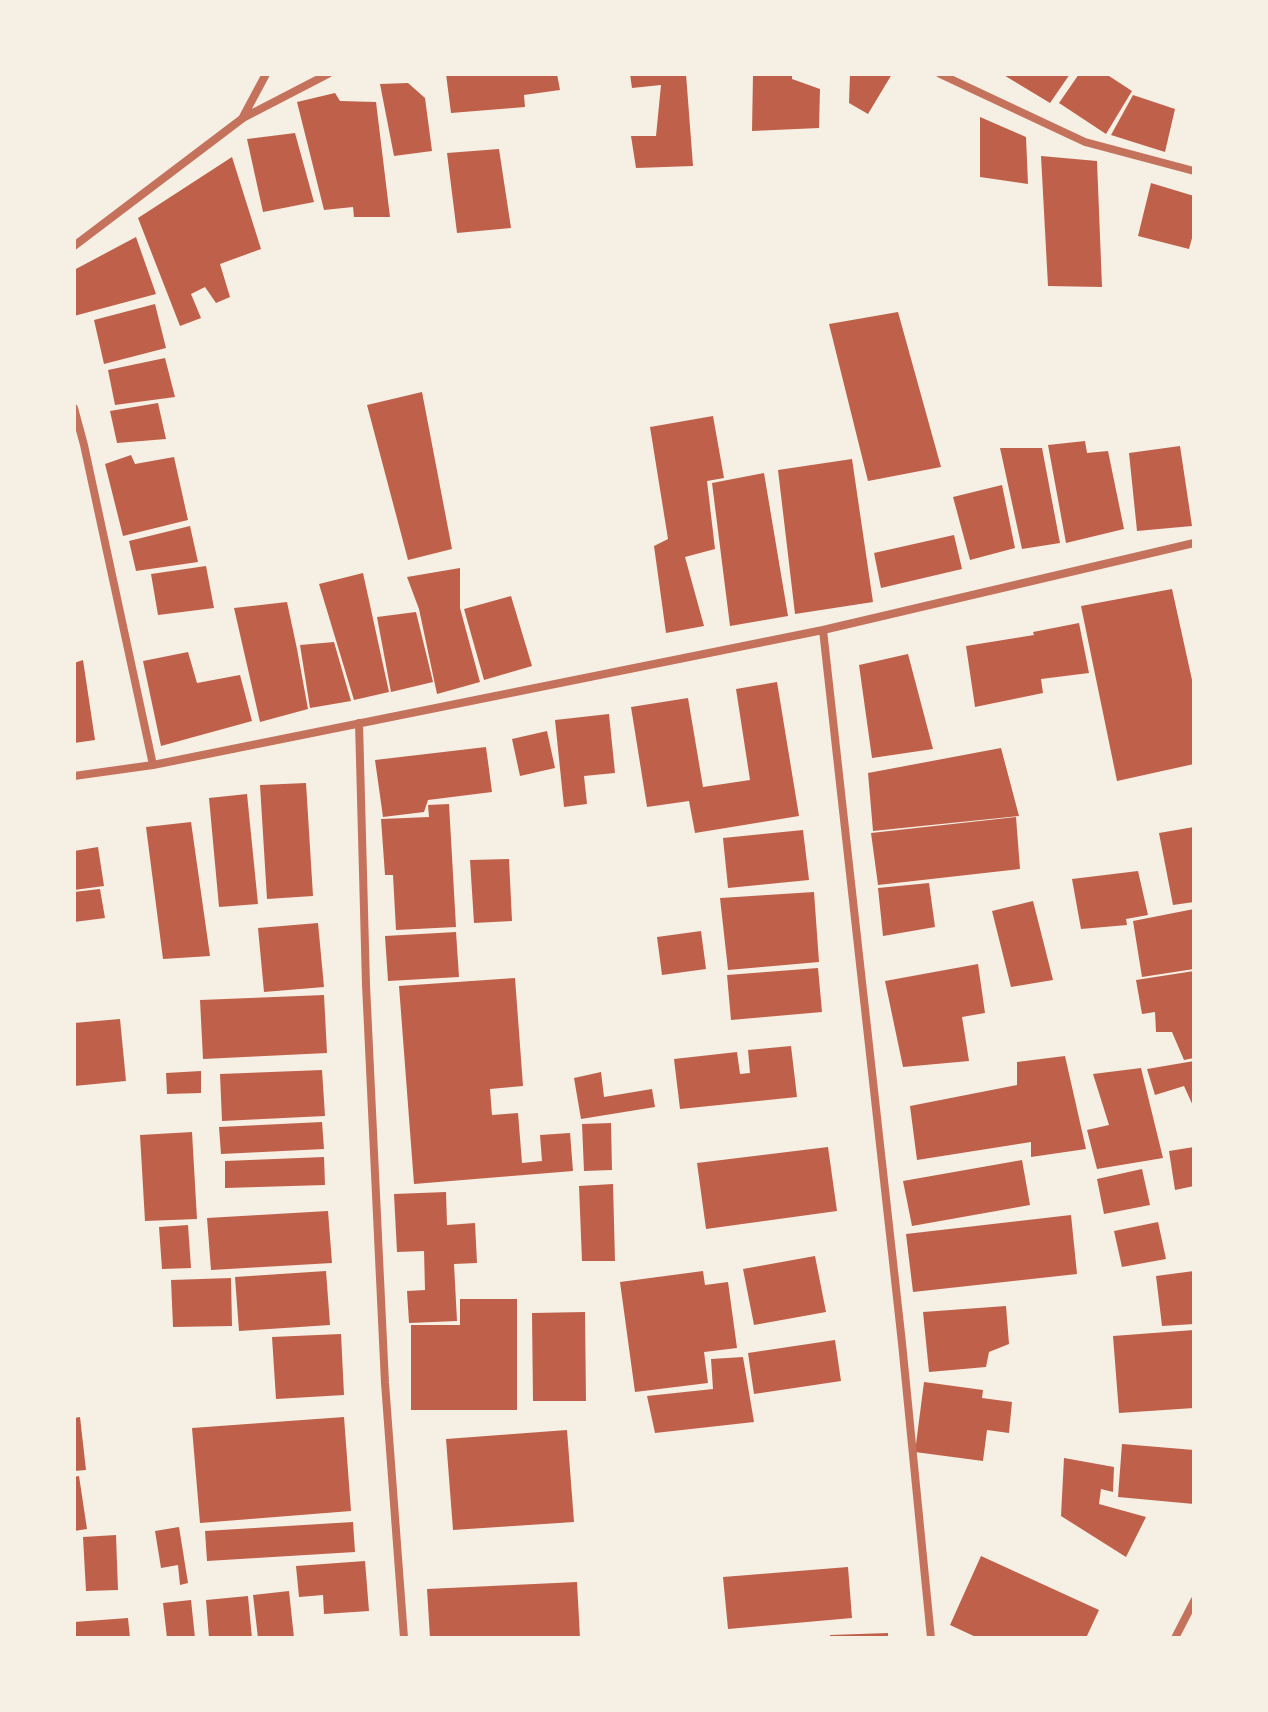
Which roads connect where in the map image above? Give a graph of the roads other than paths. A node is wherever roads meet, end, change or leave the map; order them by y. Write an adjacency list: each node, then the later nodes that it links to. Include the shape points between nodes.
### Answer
1 (266, 74): 4 (street)
2 (328, 74): 4 (street)
3 (940, 74): 5 (street, via 1085,142)
4 (243, 118): 6 (street)
5 (1194, 171)
6 (74, 246)
7 (74, 408): 11 (street)
8 (1194, 543): 9 (street)
9 (823, 630): 10 (street); 15 (street)
10 (359, 723): 11 (street); 14 (street, via 384,1367)
11 (153, 765): 12 (street)
12 (74, 776)
13 (1194, 1601): 16 (street)
14 (404, 1638)
15 (931, 1638)
16 (1175, 1638)

